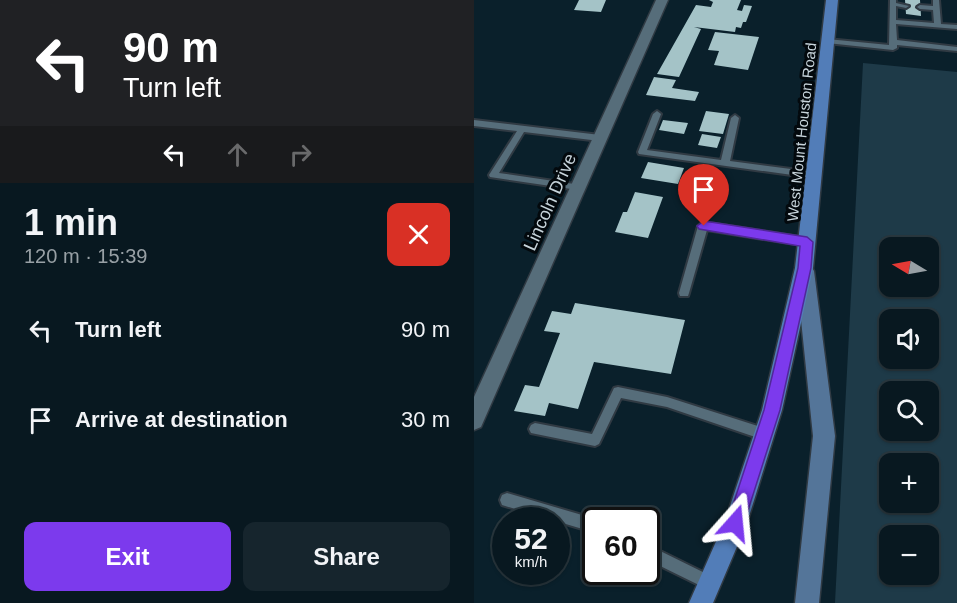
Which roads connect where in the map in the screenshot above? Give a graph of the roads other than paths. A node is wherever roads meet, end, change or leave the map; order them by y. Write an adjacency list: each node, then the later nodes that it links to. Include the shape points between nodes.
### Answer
1 (662, 0): 17 (street, Lincoln Drive)
2 (832, 0): 10 (main road, West Mount Houston Road)
3 (893, 2): 6 (lane); 7 (lane)
4 (921, 3): 5 (lane)
5 (936, 3): 8 (lane)
6 (906, 6)
7 (893, 22): 8 (lane); 11 (lane)
8 (938, 25): 9 (lane)
9 (957, 27)
10 (827, 41): 11 (lane, via 893,48); 19 (main road, West Mount Houston Road)
11 (893, 42): 12 (lane)
12 (957, 49)
13 (657, 114): 18 (lane, via 642,153)
14 (735, 118): 18 (lane)
15 (474, 123): 16 (lane)
16 (522, 129): 17 (lane); 20 (lane, via 494,176)
17 (600, 138): 20 (street, Lincoln Drive)
18 (724, 162): 19 (lane)
19 (814, 175): 21 (main road, West Mount Houston Road)
20 (578, 187): 24 (street, Lincoln Drive)
21 (807, 242): 22 (main road, West Mount Houston Road); 23 (lane, via 704,226)
22 (804, 268): 26 (main road, West Mount Houston Road); 32 (main road, via 824,436)
23 (684, 293)
24 (474, 420)
25 (535, 429): 26 (lane, via 595,440 618,392 667,402)
26 (764, 434): 30 (main road, West Mount Houston Road, via 735,523)
27 (507, 500): 28 (lane)
28 (582, 522)
29 (660, 558): 30 (lane)
30 (710, 583): 31 (main road, West Mount Houston Road)
31 (701, 603)
32 (807, 603)

